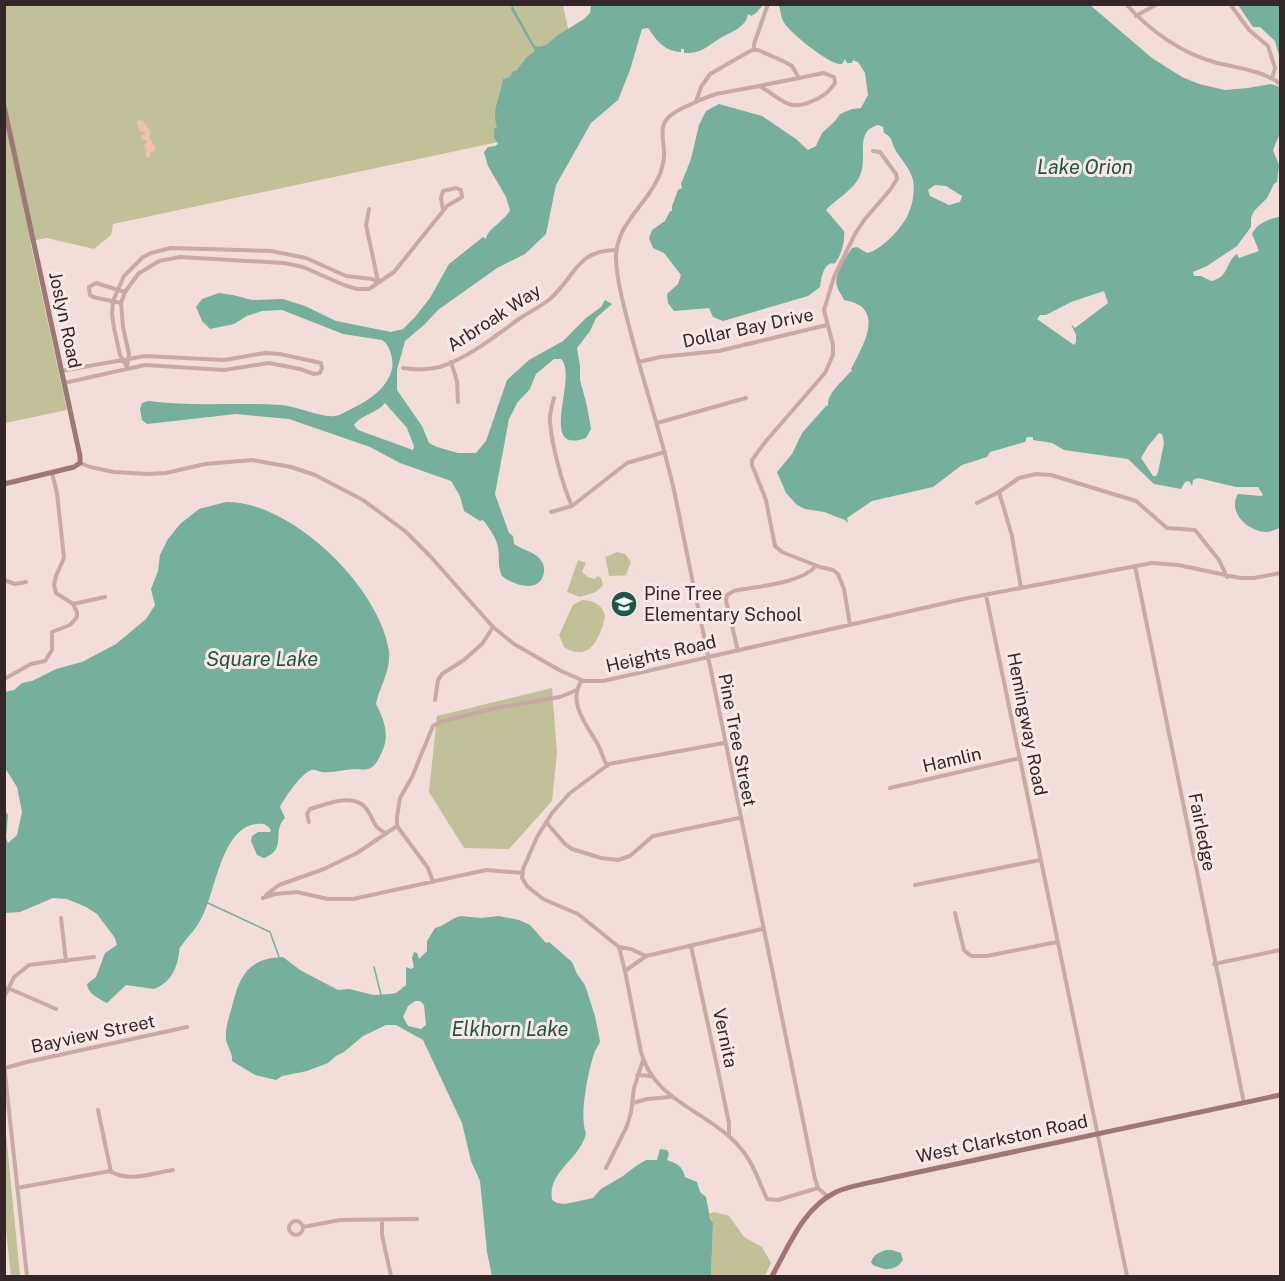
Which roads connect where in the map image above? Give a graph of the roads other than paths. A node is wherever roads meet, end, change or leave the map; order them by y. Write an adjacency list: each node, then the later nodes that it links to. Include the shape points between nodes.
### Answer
1 (768, 4): 6 (street)
2 (1125, 4): 5 (street)
3 (1157, 4): 5 (street)
4 (1230, 4): 8 (street, via 1249,30 1268,46)
5 (1136, 16): 8 (street, via 1174,44 1203,59)
6 (754, 50): 7 (street, via 792,66); 10 (street, via 710,74)
7 (799, 78): 9 (street); 9 (street, via 824,74 834,77 835,83 826,94 798,106 791,106)
8 (1277, 81)
9 (759, 86): 10 (street)
10 (696, 102): 15 (street, via 666,119 659,176 627,220)
11 (4, 106): 29 (main road, Joslyn Road)
12 (873, 151): 21 (street, via 881,153 897,179 865,219 843,258 826,302)
13 (369, 209): 16 (street, via 366,225)
14 (443, 210): 14 (street, via 462,197 461,190 443,191); 16 (street, via 394,272)
15 (617, 250): 24 (street, Arbroak Way, via 586,257 541,306); 25 (street, Pine Tree Street, via 620,294)
16 (378, 282): 17 (street, via 346,276 286,253 171,248 142,257); 18 (street, via 369,289 357,289 284,262 180,257 148,266)
17 (117, 289): 18 (street); 19 (street); 19 (street, via 96,283 89,287 93,297)
18 (125, 292): 20 (street)
19 (113, 301): 20 (street); 22 (street, via 120,356)
20 (121, 303): 22 (street)
21 (827, 325): 25 (street, Dollar Bay Drive, via 719,351); 43 (street, via 833,355 825,373 766,441 752,465 775,546)
22 (126, 359): 23 (street, via 145,356 233,360 265,353); 26 (street); 29 (street)
23 (303, 360): 28 (street); 28 (street, via 321,363 320,374)
24 (451, 362): 27 (street, Arbroak Way, via 431,368); 33 (street)
25 (639, 362): 34 (street, Pine Tree Street)
26 (127, 368): 28 (street, via 153,365 224,370 269,363); 30 (street)
27 (403, 368)
28 (300, 369)
29 (61, 371): 30 (main road, Joslyn Road)
30 (64, 383): 36 (main road, Joslyn Road)
31 (554, 398): 41 (street, via 549,421)
32 (746, 398): 34 (street)
33 (458, 402)
34 (657, 423): 35 (street, Pine Tree Street)
35 (665, 452): 41 (street, via 627,463); 56 (street, Pine Tree Street)
36 (80, 463): 37 (main road); 54 (street, Heights Road, via 114,472 148,474 252,460 315,475 363,500 405,531)
37 (52, 472): 38 (main road); 52 (street, via 64,558 54,585 56,593)
38 (4, 484)
39 (999, 492): 40 (street); 46 (street, via 1019,478 1036,474 1124,496 1136,501 1167,528 1195,530); 49 (street)
40 (977, 503)
41 (572, 506): 42 (street)
42 (550, 512)
43 (816, 566): 53 (street, via 838,574); 55 (street, via 795,579 727,595)
44 (1135, 567): 46 (street, Heights Road, via 1178,565); 49 (street, Heights Road); 84 (street, Fairledge)
45 (1281, 573): 46 (street, Heights Road)
46 (1227, 577)
47 (4, 580): 48 (street)
48 (26, 582)
49 (1021, 588): 50 (street, Heights Road)
50 (986, 595): 53 (street, Heights Road); 62 (street, Hemingway Road)
51 (105, 597): 52 (street)
52 (72, 604): 57 (street, via 76,617 70,625 52,632 52,650 45,661)
53 (850, 625): 55 (street, Heights Road)
54 (493, 627): 58 (street, Heights Road, via 527,652); 60 (street, via 476,649 442,674)
55 (738, 651): 56 (street, Heights Road)
56 (707, 658): 58 (street, Heights Road, via 603,681); 61 (street, Pine Tree Street)
57 (4, 679)
58 (582, 680): 59 (street)
59 (577, 690): 63 (street, via 580,714); 68 (street, via 433,726 400,798)
60 (435, 700)
61 (724, 742): 63 (street); 65 (street, Pine Tree Street)
62 (1020, 758): 64 (street, Hamlin); 70 (street, Hemingway Road)
63 (607, 766): 67 (street, via 568,795)
64 (890, 788)
65 (739, 818): 67 (street, via 653,836 630,856 618,860 572,849); 76 (street, Pine Tree Street)
66 (309, 822): 69 (street, via 310,808 344,800 361,804 376,828)
67 (546, 822): 71 (street)
68 (397, 826): 69 (street); 72 (street, via 428,868)
69 (385, 833): 72 (street, via 357,853 279,885 263,898 289,892 353,899)
70 (1040, 860): 73 (street); 77 (street, Hemingway Road)
71 (523, 873): 72 (street, via 486,870); 79 (street, via 527,885 543,899 578,914)
72 (433, 882)
73 (915, 885)
74 (955, 914): 77 (street, via 964,950 971,956 1004,954)
75 (62, 918): 83 (street)
76 (762, 929): 78 (street); 105 (street, Pine Tree Street)
77 (1057, 942): 99 (street, Hemingway Road)
78 (691, 946): 81 (street); 100 (street, Vernita)
79 (619, 947): 81 (street); 85 (street)
80 (1281, 950): 84 (street)
81 (646, 956): 85 (street)
82 (94, 957): 83 (street)
83 (66, 961): 86 (street, via 29,965)
84 (1215, 964): 97 (street, Fairledge)
85 (625, 971): 90 (street)
86 (8, 988): 87 (street); 88 (street)
87 (4, 996)
88 (56, 1009)
89 (187, 1027): 91 (street, Bayview Street)
90 (643, 1059): 92 (street); 93 (street)
91 (5, 1067): 104 (street)
92 (637, 1075): 93 (street); 96 (street)
93 (651, 1076): 95 (street)
94 (1281, 1095): 97 (main road, West Clarkston Road)
95 (671, 1097): 96 (street); 100 (street)
96 (633, 1103): 101 (street, via 627,1126)
97 (1244, 1103): 99 (main road, West Clarkston Road)
98 (98, 1110): 103 (street)
99 (1097, 1134): 106 (main road, West Clarkston Road, via 865,1184); 113 (street, Hemingway Road)
100 (729, 1137): 105 (street, via 756,1171 767,1199 773,1201)
101 (606, 1168)
102 (173, 1170): 103 (street, via 128,1177)
103 (111, 1172): 104 (street)
104 (17, 1188): 110 (street)
105 (818, 1188): 106 (street)
106 (828, 1197): 112 (main road, West Clarkston Road, via 802,1224)
107 (417, 1219): 108 (street)
108 (382, 1220): 109 (street, via 340,1220); 111 (street)
109 (303, 1227)
110 (27, 1276)
111 (391, 1276)
112 (772, 1276)
113 (1127, 1276)

